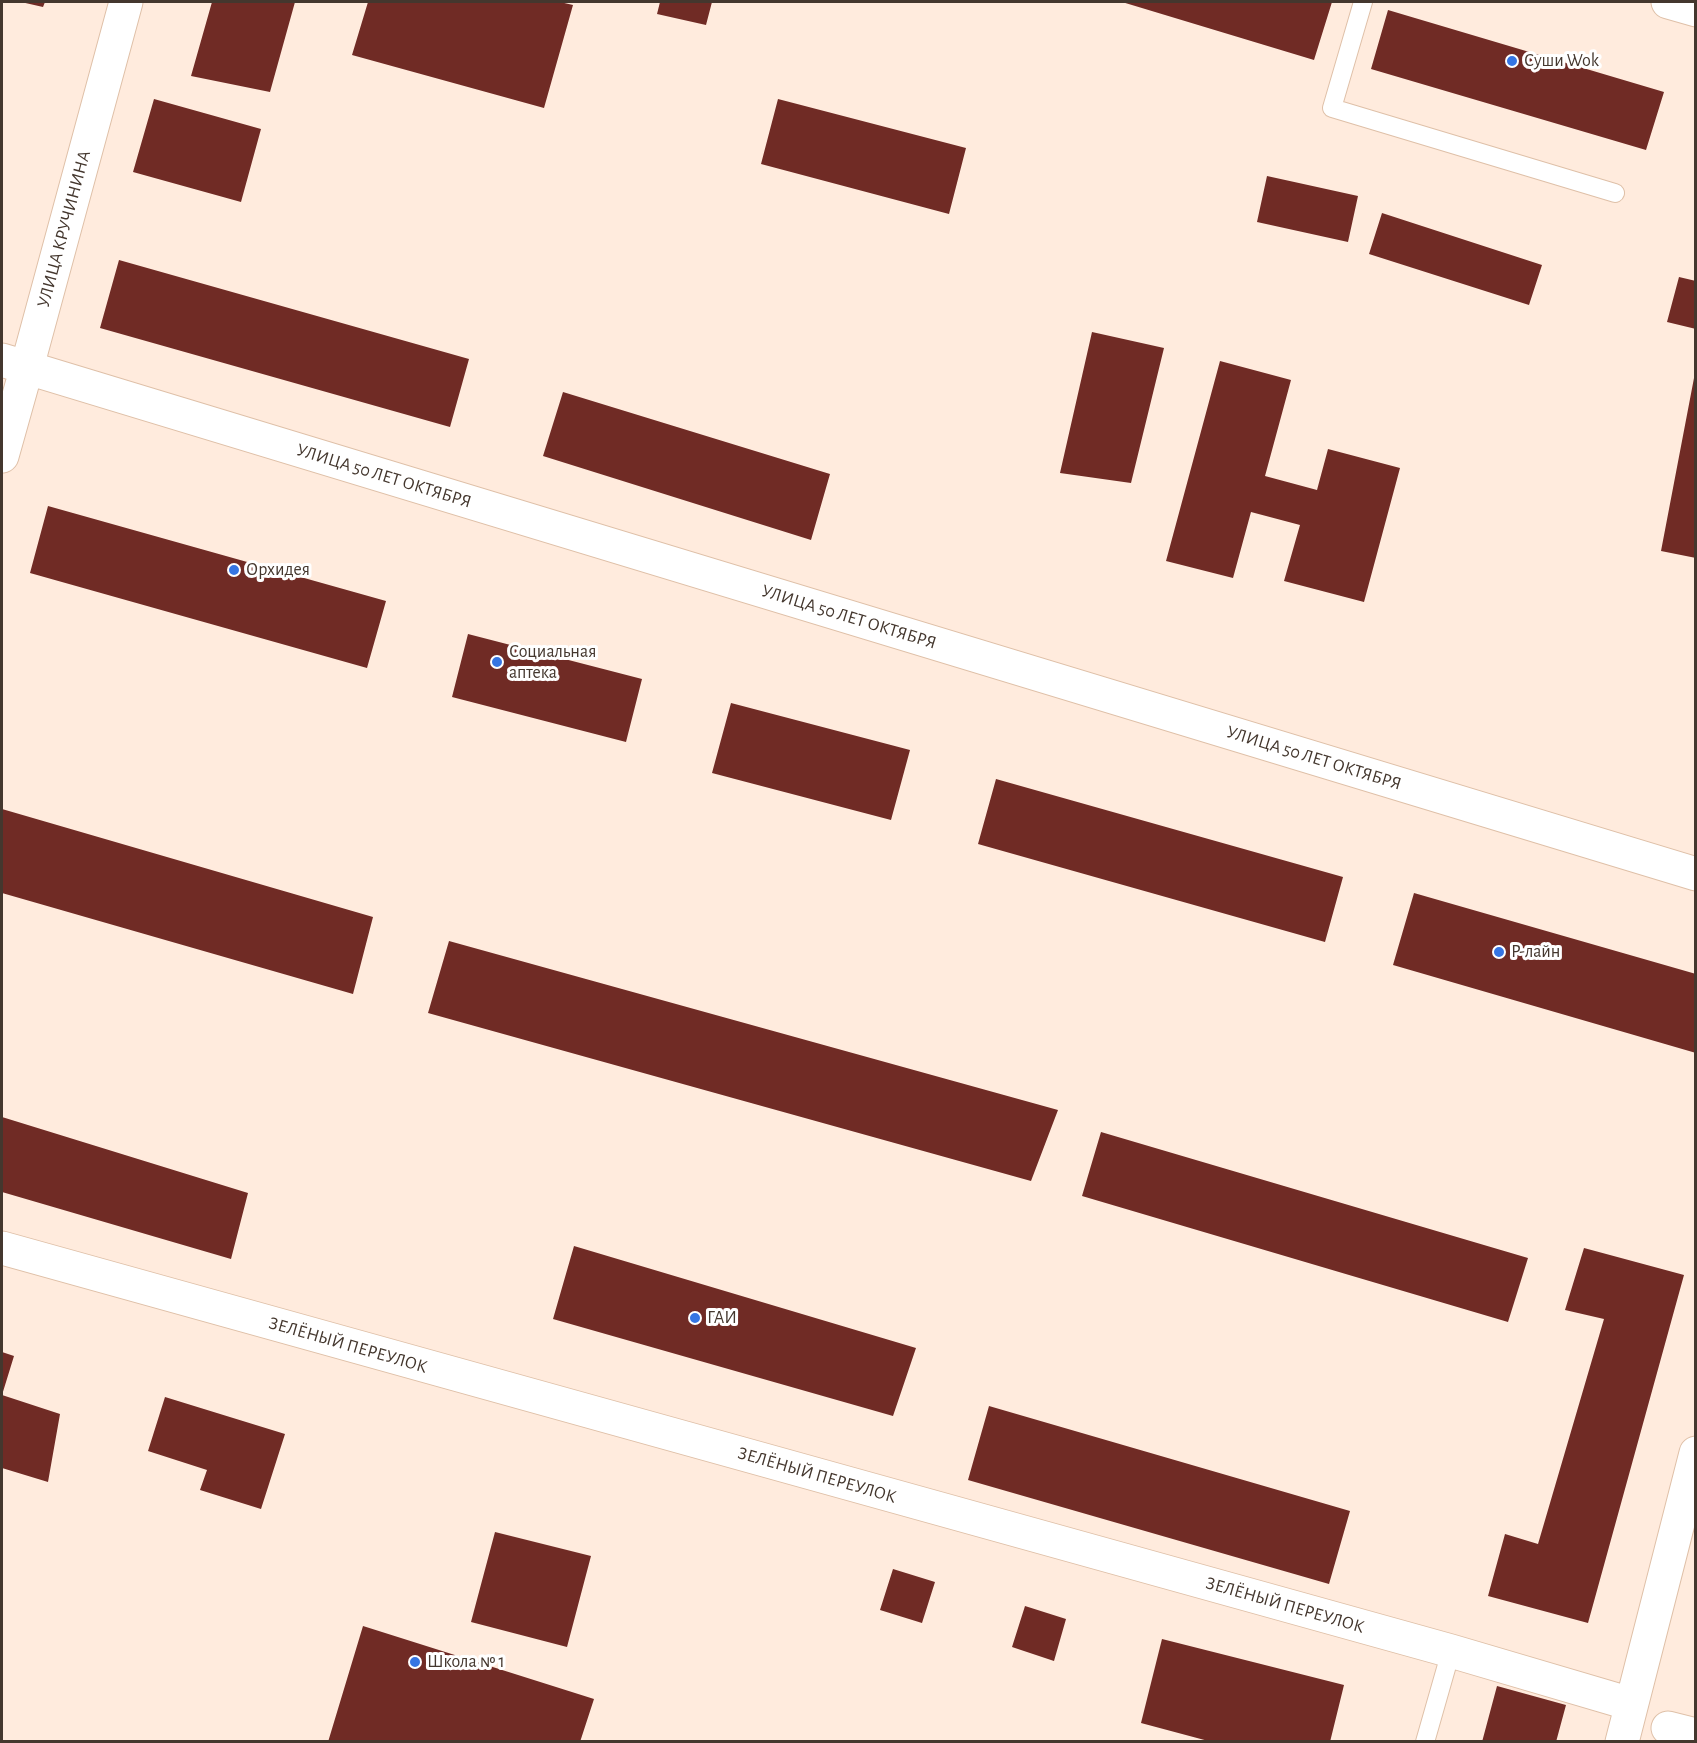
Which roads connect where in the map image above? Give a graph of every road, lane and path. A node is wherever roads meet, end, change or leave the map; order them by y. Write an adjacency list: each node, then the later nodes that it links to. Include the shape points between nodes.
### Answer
1 (126, 2): 6 (street, УЛИЦА КРУЧИНИНА)
2 (1363, 2): 5 (lane, via 1332,108)
3 (1668, 2): 4 (street)
4 (1695, 10)
5 (1615, 193)
6 (14, 364): 7 (street, УЛИЦА КРУЧИНИНА); 8 (street, УЛИЦА 50 ЛЕТ ОКТЯБРЯ)
7 (2, 456)
8 (1695, 874)
9 (2, 1248): 11 (street, ЗЕЛЁНЫЙ ПЕРЕУЛОК)
10 (1695, 1453): 12 (street)
11 (1451, 1651): 12 (street, ЗЕЛЁНЫЙ ПЕРЕУЛОК); 13 (lane)
12 (1631, 1704): 14 (street)
13 (1425, 1742)
14 (1622, 1742)

